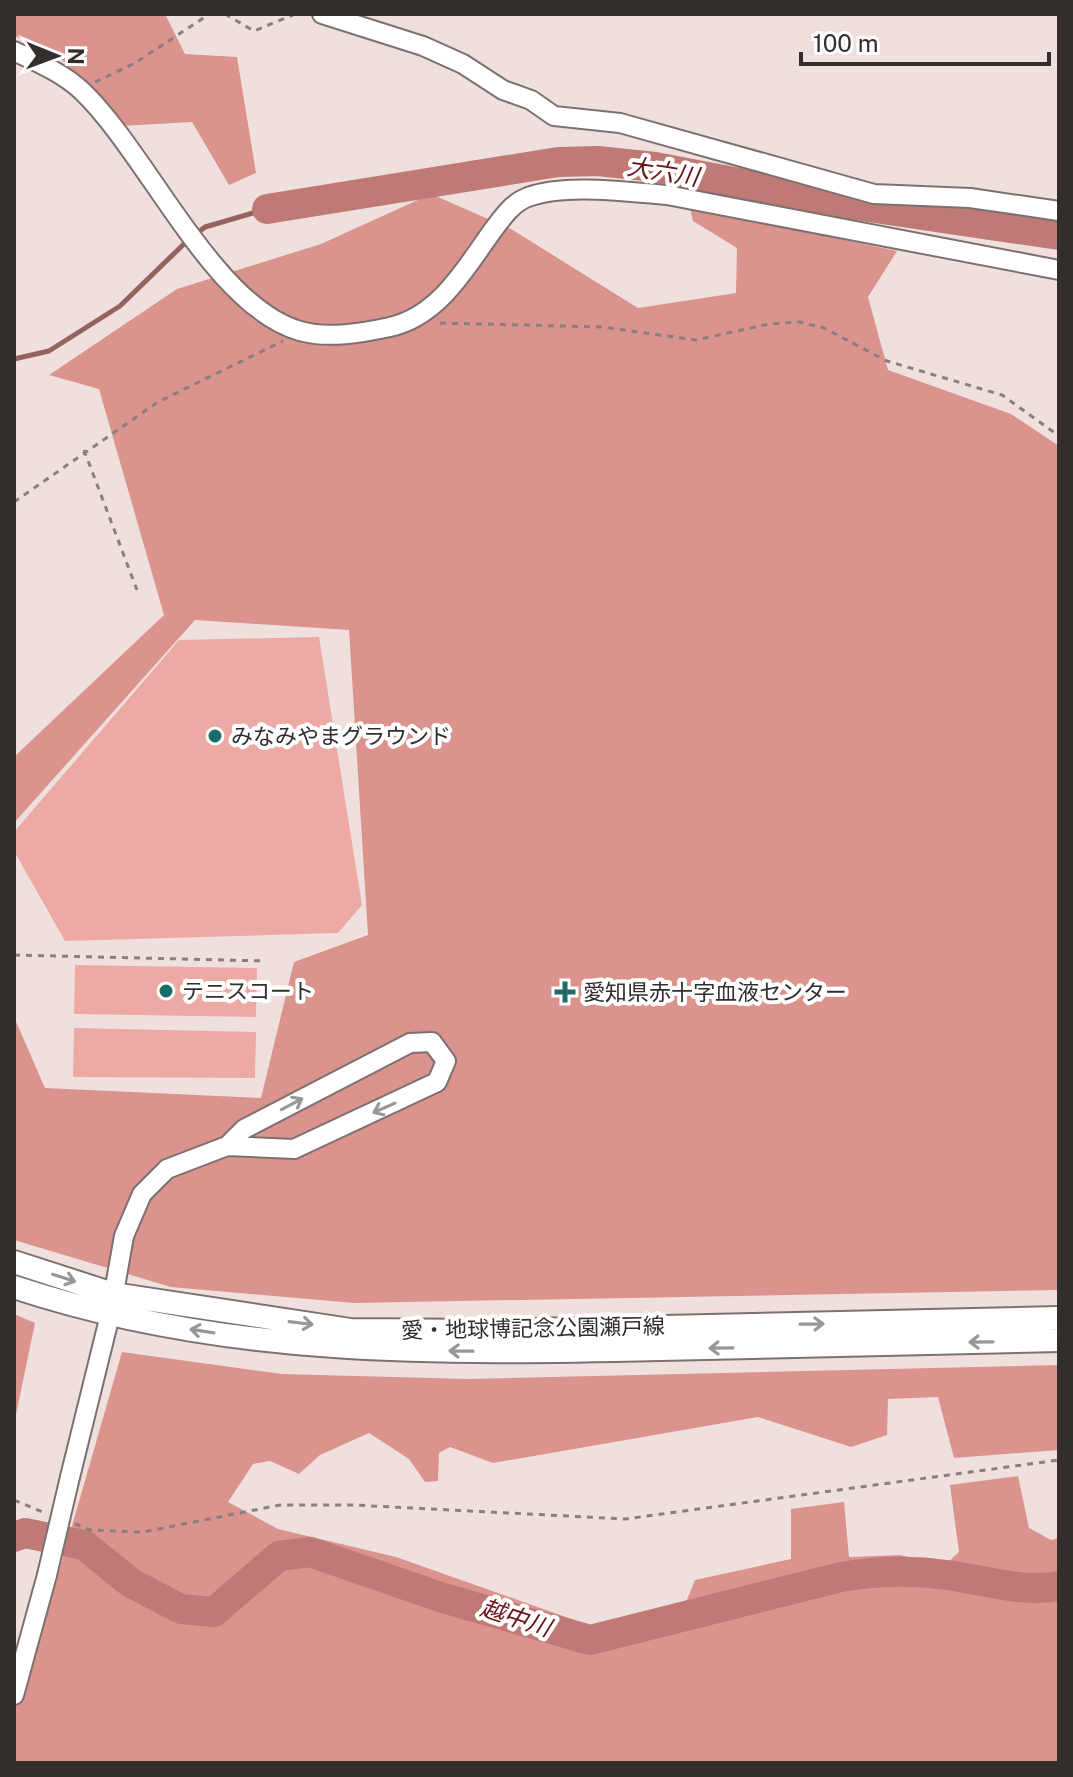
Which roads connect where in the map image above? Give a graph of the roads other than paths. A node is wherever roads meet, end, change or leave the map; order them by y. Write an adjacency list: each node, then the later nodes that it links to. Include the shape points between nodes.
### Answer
1 (322, 14): 3 (street, via 423,46 554,116 620,123 874,194 970,198)
2 (14, 51): 4 (street, via 81,90 144,165 212,262 258,311 301,331 357,334 412,322 449,292 508,211 528,197 559,193 667,195)
3 (1059, 211)
4 (1059, 270)
5 (227, 1146): 5 (street, one-way to 5, via 244,1129 410,1043 432,1042 446,1061 437,1082 294,1149); 8 (street, via 167,1169 142,1194 124,1236)
6 (14, 1262): 8 (main road, 愛・地球博記念公園瀬戸線, one-way to 8)
7 (14, 1287): 8 (main road, 愛・地球博記念公園瀬戸線)
8 (111, 1305): 9 (main road, 愛・地球博記念公園瀬戸線, one-way to 9, via 350,1330); 10 (main road, 愛・地球博記念公園瀬戸線, one-way to 8, via 634,1350 349,1350); 11 (street, bridge)
9 (1059, 1318)
10 (1059, 1340)
11 (14, 1695)

